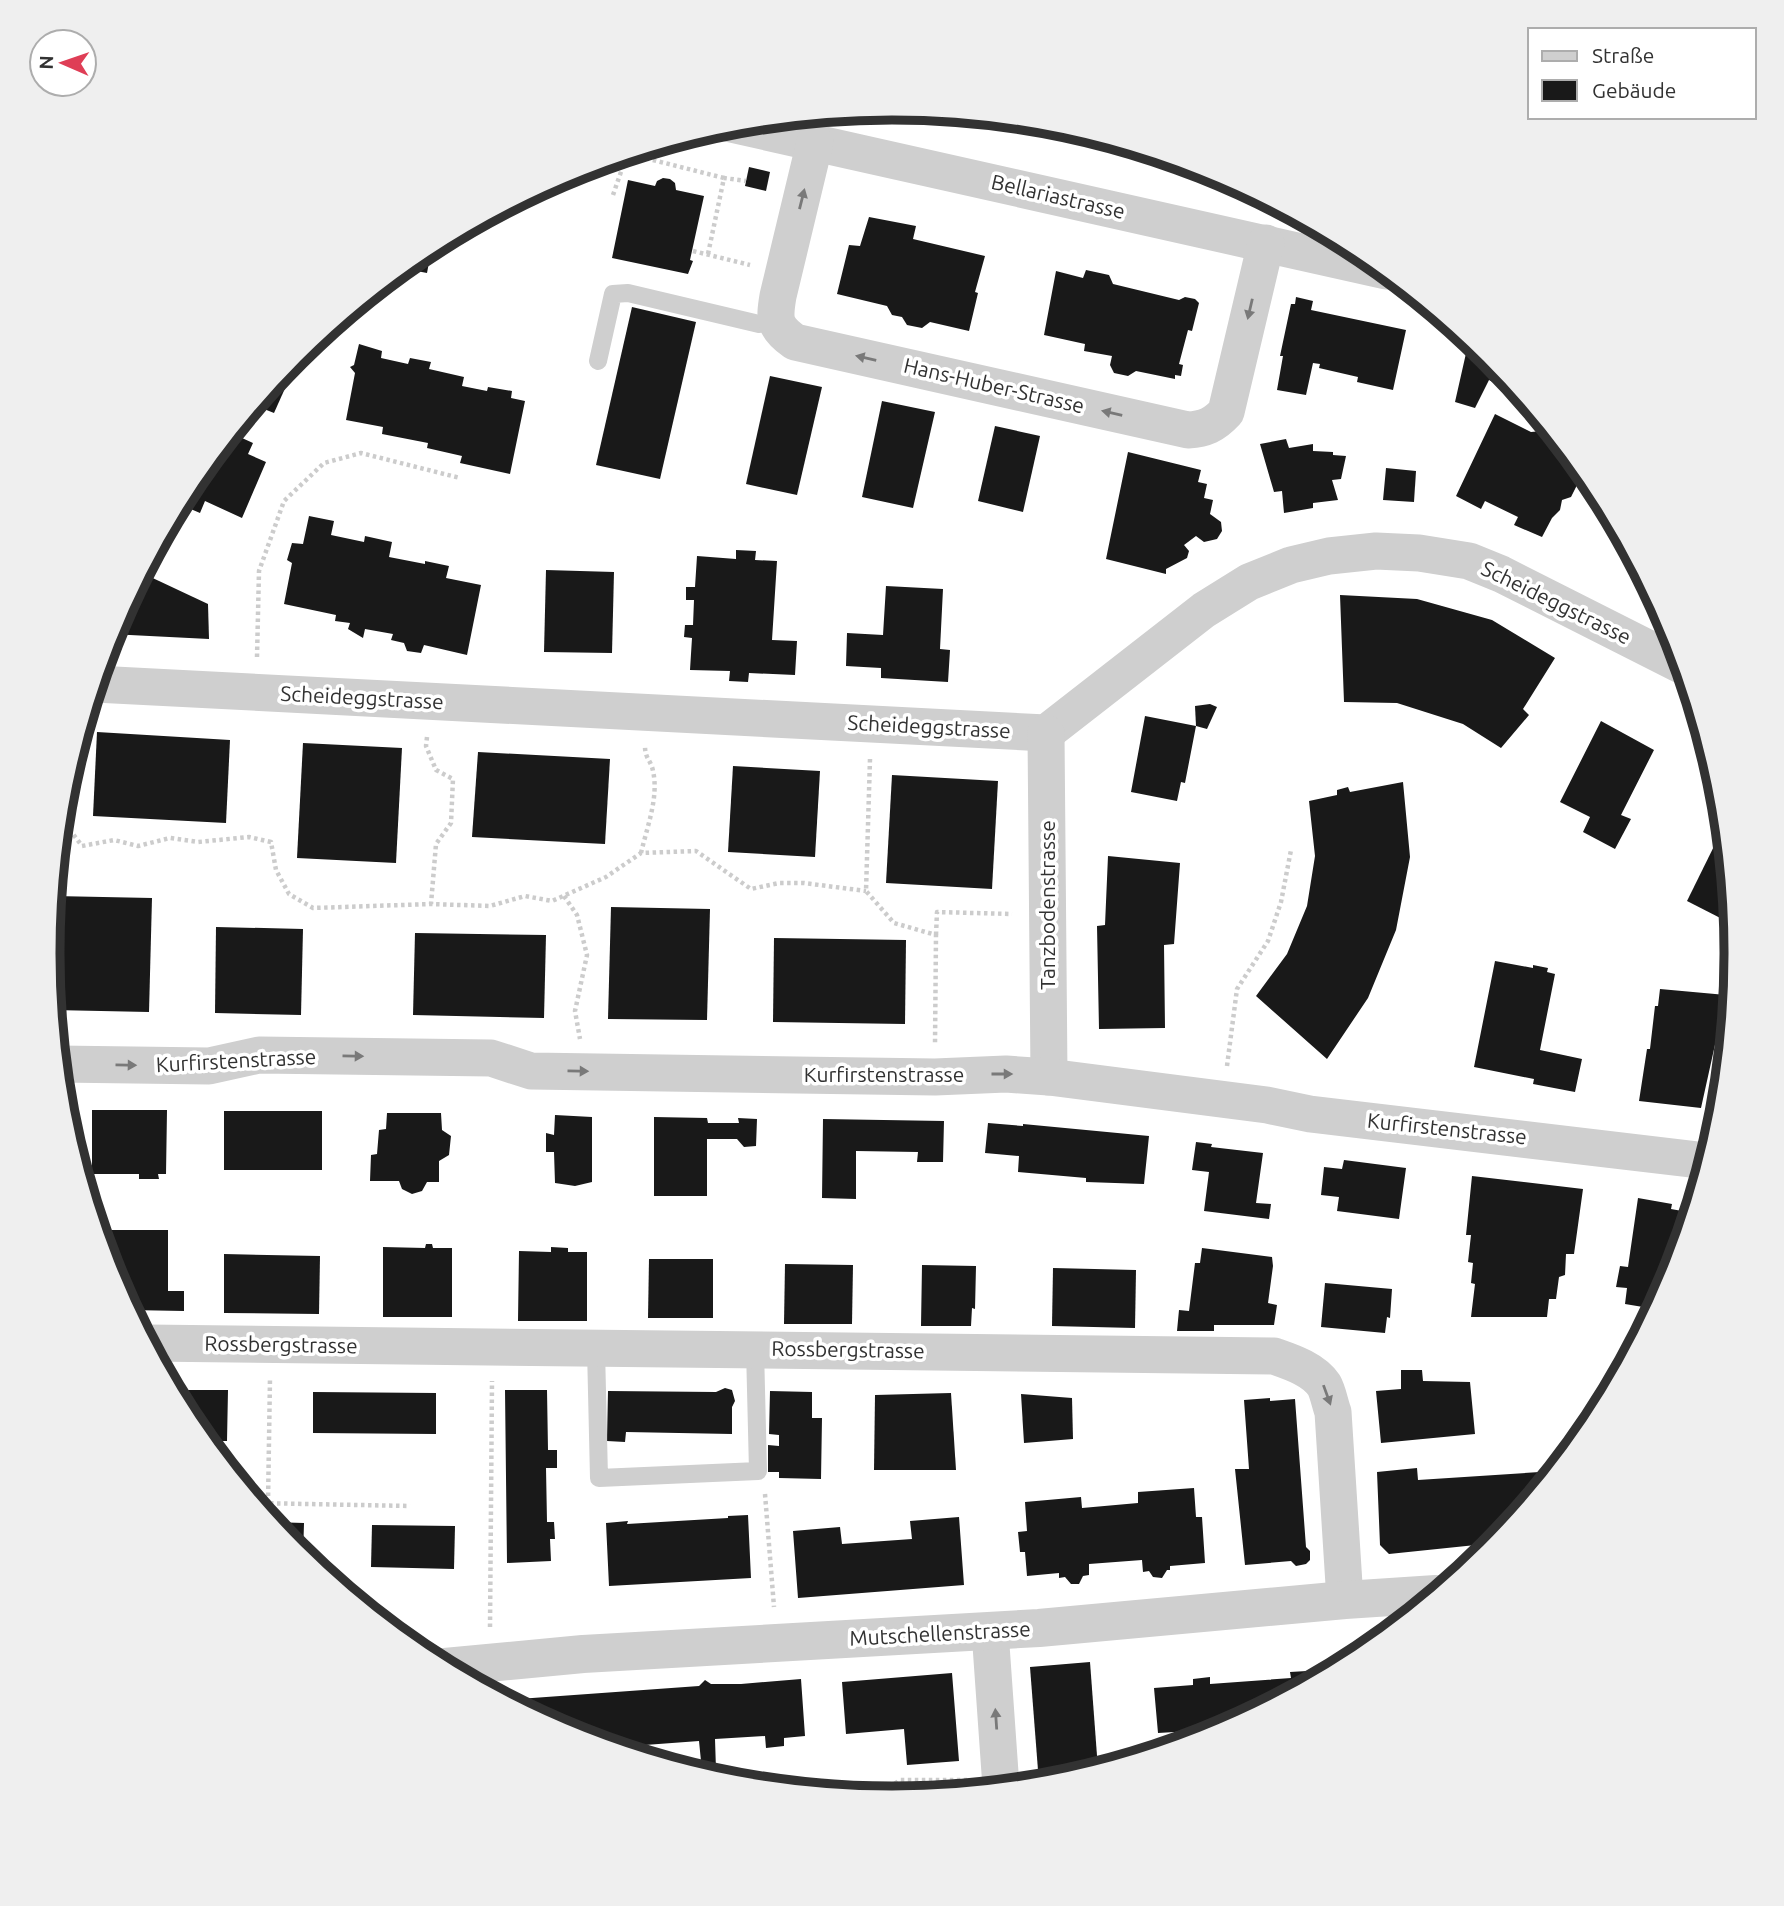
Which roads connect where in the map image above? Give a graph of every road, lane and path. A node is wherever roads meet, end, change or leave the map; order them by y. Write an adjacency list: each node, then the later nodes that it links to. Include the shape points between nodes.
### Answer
1 (763, 131): 2 (street, Bellariastrasse)
2 (815, 142): 8 (street, Bellariastrasse); 8 (street, Hans-Huber-Strasse, one-way to 2, via 1226,412 1216,424 1203,429 1188,430 794,342 781,332 775,317)
3 (646, 158): 5 (path)
4 (627, 164): 7 (path)
5 (724, 178): 6 (path); 10 (path)
6 (746, 181)
7 (613, 195)
8 (1266, 243): 11 (street, Bellariastrasse)
9 (692, 251): 10 (path)
10 (708, 254): 12 (path)
11 (1361, 265)
12 (755, 266)
13 (759, 324): 14 (lane, via 613,293)
14 (598, 361)
15 (460, 478): 16 (path, via 361,453 324,463 284,501 259,571)
16 (257, 659)
17 (1671, 660): 20 (street, Scheideggstrasse, via 1469,561 1376,551 1329,556 1249,582 1204,610)
18 (104, 684): 20 (street, Scheideggstrasse)
19 (428, 727): 28 (path, via 426,746 436,771 453,779 451,823 436,844)
20 (1046, 733): 34 (street, Tanzbodenstrasse)
21 (645, 739): 25 (path, via 654,794)
22 (870, 751): 26 (path)
23 (69, 829): 28 (path, via 82,846 114,840 138,846 170,838 198,842 249,837 271,842 276,870 289,894 313,908)
24 (1291, 850): 35 (path, via 1268,941 1237,989)
25 (641, 853): 26 (path, via 696,851 751,890 804,883); 27 (path, via 606,877)
26 (866, 891): 30 (path, via 894,923)
27 (564, 896): 28 (path, via 552,901 525,896 490,906); 31 (path, via 577,915 587,955 575,1011)
28 (431, 904)
29 (1024, 914): 30 (path, via 937,912)
30 (936, 935): 32 (path)
31 (581, 1047)
32 (934, 1052)
33 (67, 1064): 34 (street, Kurfirstenstrasse, one-way to 34, via 209,1066 260,1055 491,1058 531,1071)
34 (1049, 1077): 36 (street, Kurfirstenstrasse, via 1310,1114)
35 (1225, 1077)
36 (1698, 1160)
37 (157, 1343): 38 (street, Rossbergstrasse)
38 (596, 1349): 39 (street, Rossbergstrasse); 39 (lane, via 599,1478 758,1471)
39 (755, 1349): 46 (street, Rossbergstrasse, one-way to 46, via 1275,1356 1294,1363 1324,1385 1333,1412)
40 (270, 1372): 43 (path)
41 (492, 1374): 49 (path)
42 (764, 1483): 47 (path)
43 (268, 1503): 44 (path)
44 (410, 1506)
45 (1421, 1595): 46 (street, Mutschellenstrasse)
46 (1345, 1600): 48 (street, Mutschellenstrasse)
47 (775, 1619)
48 (990, 1631): 50 (street, Mutschellenstrasse, via 583,1654); 51 (street, one-way to 48)
49 (490, 1634)
50 (462, 1665)
51 (985, 1780)
52 (962, 1782): 53 (path, via 900,1780)
53 (892, 1786)

